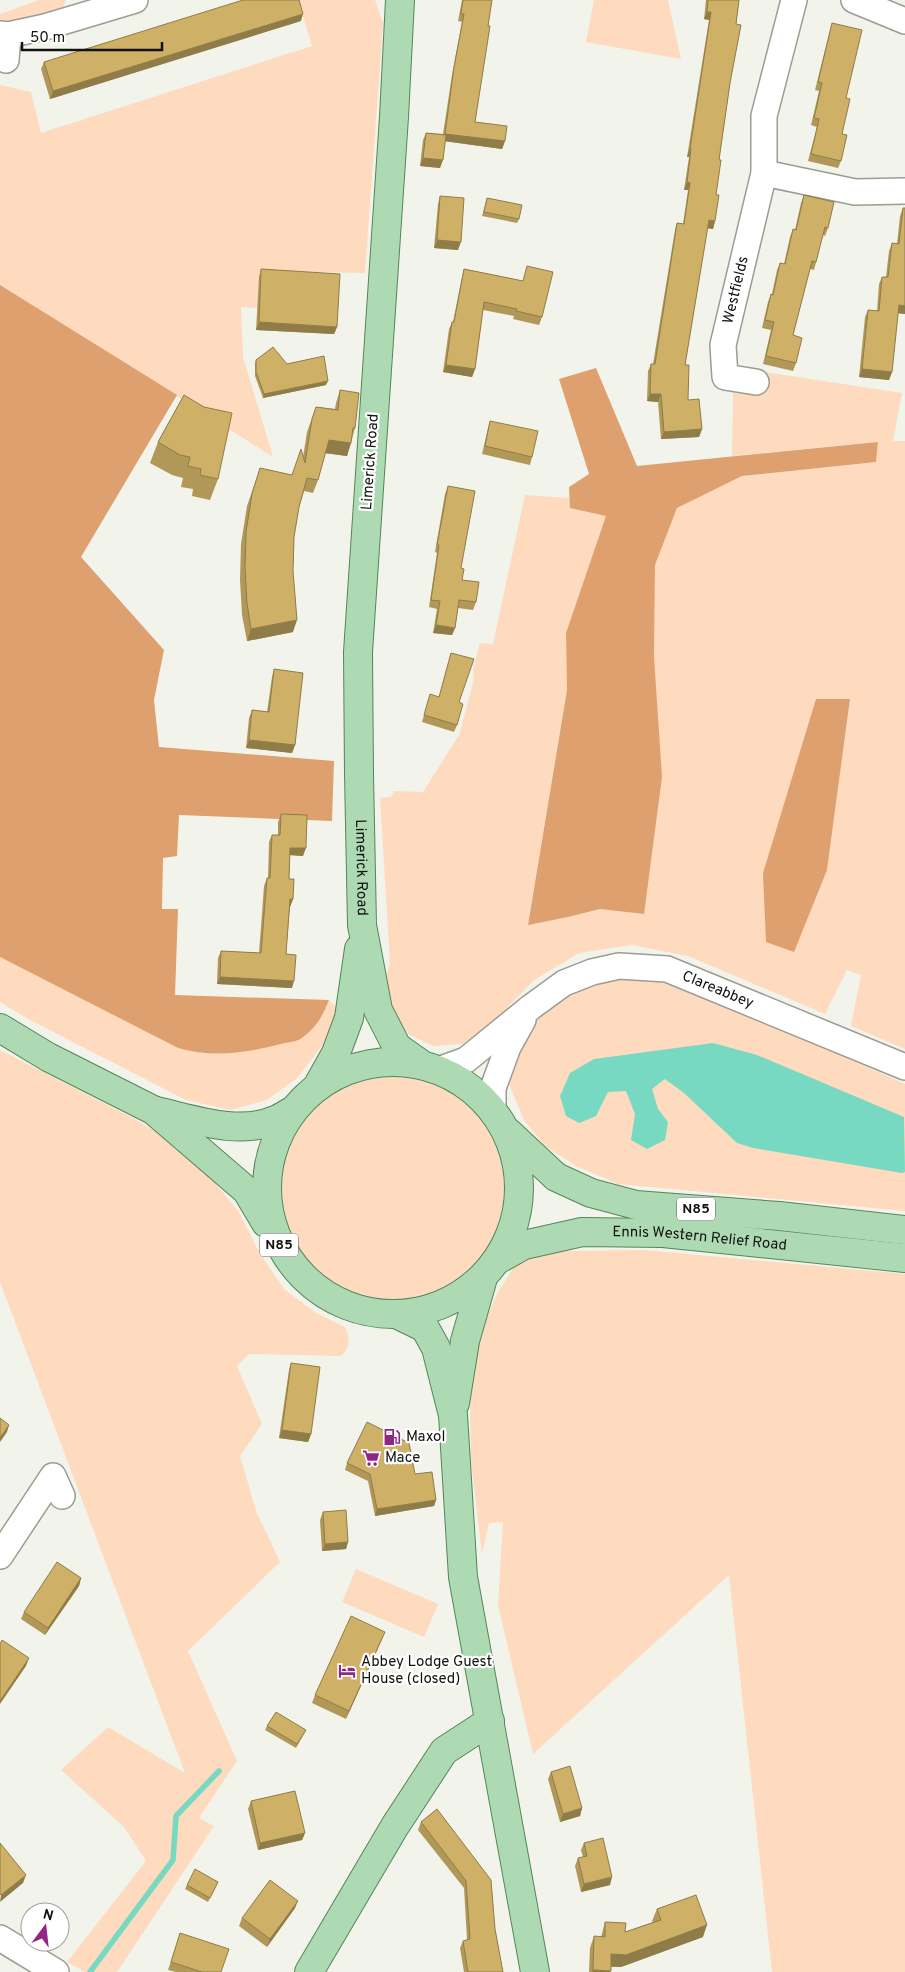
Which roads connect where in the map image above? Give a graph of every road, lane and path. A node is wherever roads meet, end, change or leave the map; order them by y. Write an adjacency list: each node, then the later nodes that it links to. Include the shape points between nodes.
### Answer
1 (135, 0): 5 (street)
2 (400, 0): 12 (main road, Limerick Road, via 358,652)
3 (794, 0): 9 (street, Westfields, via 764,116)
4 (854, 0): 6 (street)
5 (77, 9): 7 (street)
6 (905, 21)
7 (4, 35): 8 (street)
8 (6, 60)
9 (764, 173): 10 (street, via 855,192); 11 (street, Westfields, via 723,345 725,377)
10 (905, 191)
11 (756, 382)
12 (362, 925): 15 (main road, via 378,1010 397,1047); 17 (main road, via 349,1018 336,1053)
13 (531, 1007): 15 (street, Clareabbey, via 466,1060); 16 (street, Clareabbey, via 564,984 592,972 619,966 666,969); 18 (street, Clareabbey, via 508,1047 493,1088)
14 (0, 1028): 19 (main road, N85, via 48,1057)
15 (431, 1066): 17 (main road, N85, via 380,1063 343,1074); 18 (main road, N85, via 467,1086)
16 (905, 1067)
17 (317, 1087): 20 (main road, N85)
18 (492, 1108): 21 (main road, N85)
19 (152, 1110): 20 (main road, N85, via 218,1124 246,1126 274,1121); 23 (main road, N85, via 247,1191)
20 (292, 1111): 23 (main road, N85, via 269,1157 265,1186 268,1214)
21 (509, 1133): 22 (main road, Ennis Western Relief Road / N85, via 556,1177 591,1193 636,1205); 25 (main road, N85, via 519,1170 521,1196 516,1222)
22 (905, 1230)
23 (277, 1241): 26 (main road, N85, via 292,1265 330,1297 361,1309)
24 (905, 1258): 25 (main road, Ennis Western Relief Road / N85, via 663,1234 582,1232 524,1245)
25 (491, 1269): 26 (main road, N85, via 447,1300); 27 (main road, via 465,1341)
26 (396, 1314): 27 (main road, via 425,1328 436,1348)
27 (453, 1415): 30 (main road, via 463,1576)
28 (62, 1496): 29 (street, via 54,1476)
29 (0, 1556)
30 (490, 1721): 33 (main road, via 444,1751 395,1826); 34 (main road)
31 (0, 1938): 32 (street)
32 (56, 1972)
33 (309, 1972)
34 (535, 1972)

